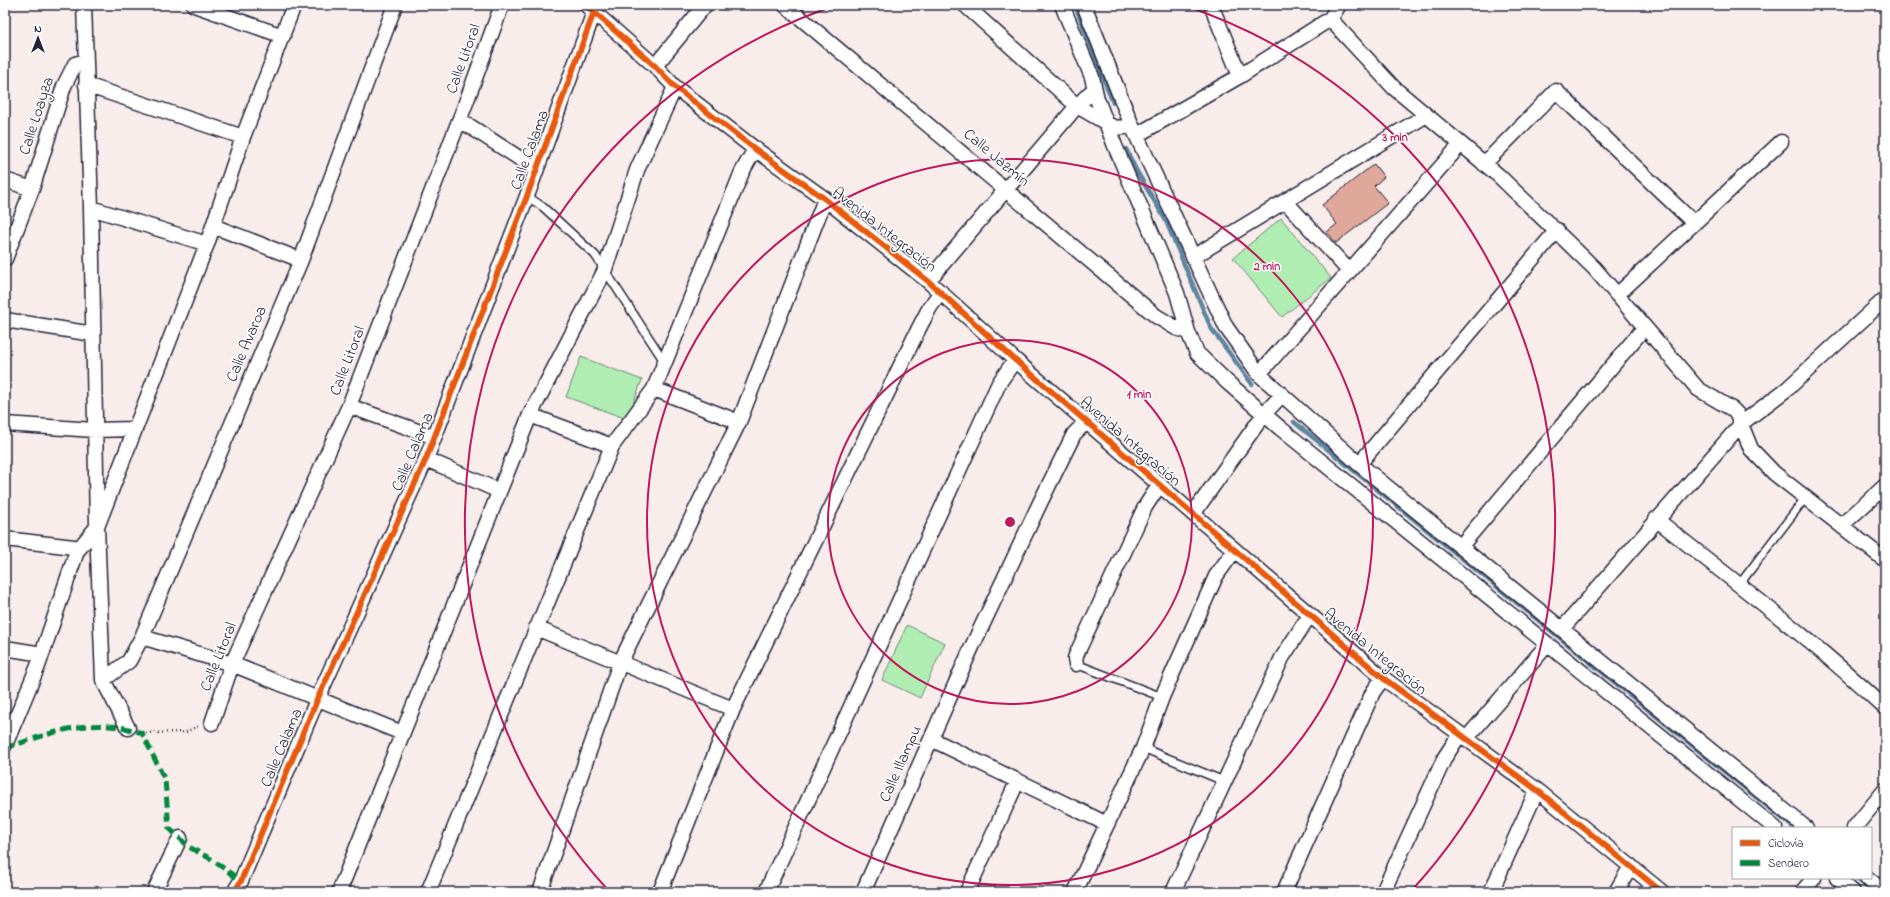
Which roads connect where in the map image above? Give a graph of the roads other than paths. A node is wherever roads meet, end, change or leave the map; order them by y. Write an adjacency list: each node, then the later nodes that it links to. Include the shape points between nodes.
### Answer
1 (84, 5): 16 (street)
2 (194, 5): 15 (street)
3 (294, 5): 15 (street)
4 (395, 5): 46 (street, Calle Avaroa)
5 (502, 5): 24 (street, Calle Litoral)
6 (704, 5): 17 (street)
7 (785, 5): 35 (street, Calle Jazmín)
8 (965, 5): 22 (street)
9 (1062, 5): 21 (street, via 1092,77)
10 (1084, 5): 26 (street)
11 (1211, 5): 18 (street)
12 (1339, 5): 14 (street)
13 (590, 8): 17 (street, Avenida Integración); 32 (street, Calle Calama)
14 (1330, 19): 18 (street); 23 (street, via 1394,88)
15 (283, 36): 27 (street)
16 (86, 61): 19 (street); 34 (street, Calle Loayza, via 75,64 64,86)
17 (655, 66): 20 (street, Avenida Integración)
18 (1240, 76): 26 (street)
19 (86, 85): 27 (street); 39 (street)
20 (675, 87): 30 (street, Avenida Integración); 48 (street, via 637,170)
21 (1094, 88): 22 (street); 25 (street)
22 (1077, 106): 25 (street); 35 (street)
23 (1425, 116): 29 (street); 38 (street)
24 (460, 120): 32 (street); 62 (street, Calle Litoral)
25 (1107, 124): 26 (street, via 1115,128); 55 (street, via 1177,293)
26 (1135, 130): 44 (street)
27 (244, 137): 41 (street)
28 (1781, 142): 40 (street)
29 (1461, 144): 31 (street); 47 (street)
30 (755, 149): 37 (street, Avenida Integración); 58 (street, via 742,172)
31 (1484, 164): 40 (street, via 1556,91); 42 (street)
32 (536, 169): 36 (street, Calle Calama)
33 (5, 180): 34 (street)
34 (32, 188): 45 (street, Calle Loayza)
35 (1006, 189): 49 (street); 55 (street, Calle Jazmín, via 1156,316)
36 (527, 196): 48 (lane, via 579,238 595,255); 71 (street, Calle Calama)
37 (825, 199): 49 (street, Avenida Integración); 66 (street)
38 (1285, 201): 44 (street); 47 (street)
39 (91, 208): 43 (street); 56 (street)
40 (1694, 223): 51 (street)
41 (213, 226): 43 (street); 46 (street)
42 (1557, 230): 51 (street); 74 (street)
43 (207, 244): 69 (street)
44 (1193, 257): 59 (street, via 1226,328)
45 (5, 258)
46 (301, 260): 92 (street, Calle Avaroa)
47 (1349, 271): 59 (street)
48 (604, 272): 58 (lane); 64 (street)
49 (928, 280): 50 (street, Avenida Integración)
50 (941, 292): 57 (street, Avenida Integración); 104 (street, via 919,328)
51 (1617, 295): 54 (street)
52 (1885, 299): 67 (street, via 1787,389)
53 (5, 320): 56 (street)
54 (1644, 328): 67 (street, via 1698,389 1732,409); 84 (street)
55 (1188, 332): 63 (street, via 1197,353)
56 (93, 334): 70 (street)
57 (1015, 360): 65 (street, Avenida Integración); 131 (street, via 999,383)
58 (664, 361): 60 (street)
59 (1259, 374): 61 (street)
60 (654, 389): 66 (street); 72 (street)
61 (1282, 395): 63 (street); 74 (street)
62 (349, 406): 71 (street); 97 (street, Calle Litoral)
63 (1264, 414): 79 (street); 93 (street)
64 (530, 415): 72 (street); 77 (street)
65 (1087, 421): 75 (street, Avenida Integración); 109 (street, Calle Illampu, via 1074,434 1067,447)
66 (739, 422): 96 (street)
67 (1742, 423): 78 (street, via 1751,449 1774,473); 80 (street)
68 (5, 424): 70 (street)
69 (134, 429): 70 (street); 82 (street)
70 (94, 430): 82 (street)
71 (434, 436): 73 (street, Calle Calama)
72 (612, 446): 90 (street)
73 (426, 459): 77 (street); 102 (street, Calle Calama)
74 (1359, 464): 84 (street)
75 (1160, 484): 79 (street, Avenida Integración); 98 (street, via 1145,507 1078,651)
76 (1885, 486): 81 (street)
77 (499, 491): 107 (street)
78 (1806, 497): 81 (street); 88 (lane)
79 (1193, 514): 86 (street, Avenida Integración)
80 (1656, 519): 88 (street); 91 (street)
81 (1842, 525): 87 (street)
82 (97, 527): 85 (street); 100 (street)
83 (5, 539): 85 (street, via 74,547)
84 (1460, 547): 91 (street)
85 (77, 551): 95 (street)
86 (1234, 551): 89 (street, Avenida Integración); 101 (street, via 1216,576)
87 (1885, 560)
88 (1739, 585): 103 (street, via 1861,685)
89 (1309, 616): 99 (street, Avenida Integración); 113 (street, via 1282,658)
90 (536, 628): 96 (street); 128 (street)
91 (1562, 629): 118 (street)
92 (142, 637): 97 (street); 100 (street, Calle Avaroa, via 129,661)
93 (1548, 645): 108 (street); 117 (street)
94 (5, 648): 95 (street)
95 (42, 654): 110 (street)
96 (620, 663): 104 (street); 129 (street)
97 (232, 664): 102 (street); 105 (street, Calle Litoral)
98 (1076, 664): 101 (lane)
99 (1383, 678): 108 (street, Avenida Integración); 136 (street, via 1373,692)
100 (103, 680): 106 (street)
101 (1162, 697): 111 (street)
102 (317, 700): 107 (street); 126 (street, Calle Calama)
103 (1885, 708)
104 (733, 709): 130 (street)
105 (212, 723)
106 (128, 728)
107 (402, 733): 127 (street)
108 (1463, 736): 114 (street, Avenida Integración); 137 (street, via 1445,757)
109 (931, 739): 112 (street); 132 (street, Calle Illampu)
110 (5, 745)
111 (1143, 748): 113 (lane); 116 (street)
112 (1017, 782): 116 (street); 133 (street)
113 (1226, 782): 135 (street)
114 (1537, 790): 121 (street, Avenida Integración); 138 (street)
115 (1885, 790): 119 (street)
116 (1107, 824): 134 (street)
117 (1774, 827)
118 (1805, 827)
119 (1855, 827)
120 (180, 838): 125 (street)
121 (1631, 866): 139 (street); 140 (street, Avenida Integración)
122 (1813, 879): 141 (street)
123 (1838, 879): 142 (street)
124 (1868, 879): 143 (street)
125 (154, 892)
126 (234, 892)
127 (339, 892)
128 (428, 892)
129 (540, 892)
130 (660, 892)
131 (766, 892)
132 (863, 892)
133 (967, 892)
134 (1075, 892)
135 (1173, 892)
136 (1284, 892)
137 (1383, 892)
138 (1491, 892)
139 (1616, 892)
140 (1662, 892)
141 (1802, 892)
142 (1853, 892)
143 (1885, 892)

